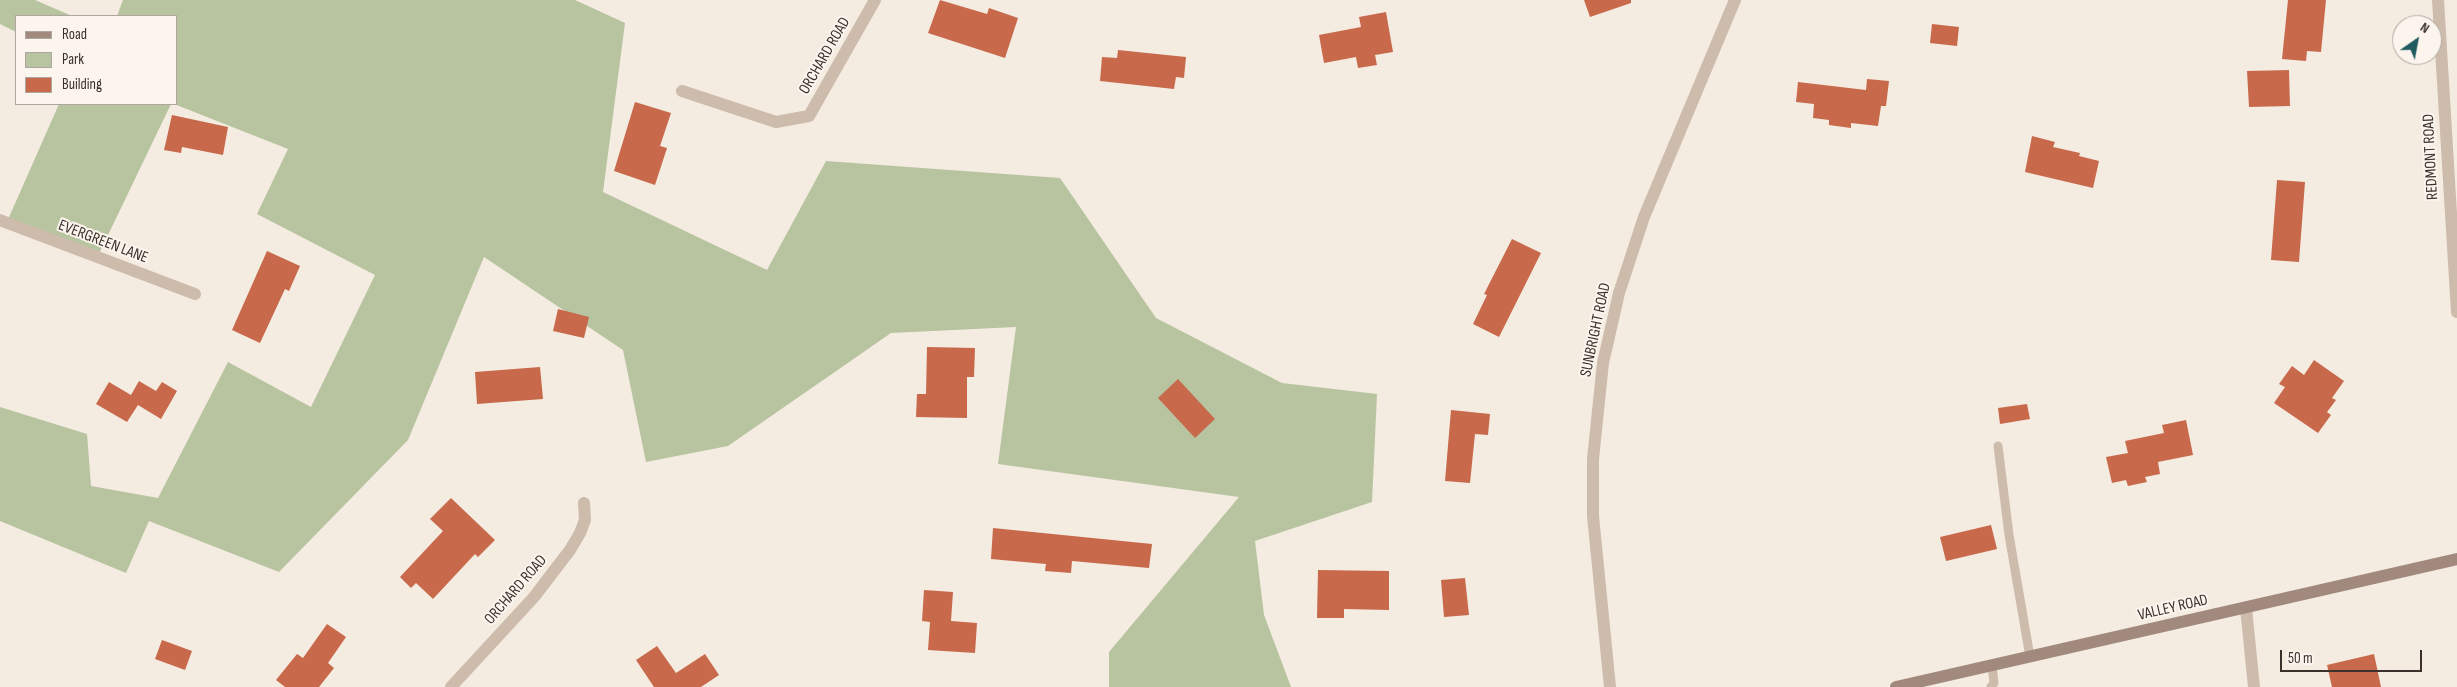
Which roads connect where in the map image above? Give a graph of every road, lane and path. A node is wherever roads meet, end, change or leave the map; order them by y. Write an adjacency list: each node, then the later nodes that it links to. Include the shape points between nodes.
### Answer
1 (875, 0): 4 (street, ORCHARD ROAD, via 809,116 776,122)
2 (1735, 0): 16 (street, SUNBRIGHT ROAD, via 1644,217 1619,293 1603,363 1593,459 1593,516)
3 (2438, 0): 7 (street, REDMONT ROAD)
4 (682, 91)
5 (0, 220): 6 (street, EVERGREEN LANE)
6 (195, 294)
7 (2457, 312)
8 (1998, 446): 12 (lane)
9 (584, 504): 15 (street, ORCHARD ROAD, via 584,520 570,550 534,597)
10 (2457, 559): 11 (main road, VALLEY ROAD)
11 (2246, 608): 12 (main road, VALLEY ROAD); 19 (street)
12 (2030, 657): 13 (main road, VALLEY ROAD)
13 (1992, 665): 14 (main road, VALLEY ROAD); 18 (lane, via 1994,684)
14 (1924, 684): 17 (main road, VALLEY ROAD)
15 (451, 687)
16 (1610, 687)
17 (1896, 687)
18 (1991, 687)
19 (2254, 687)

